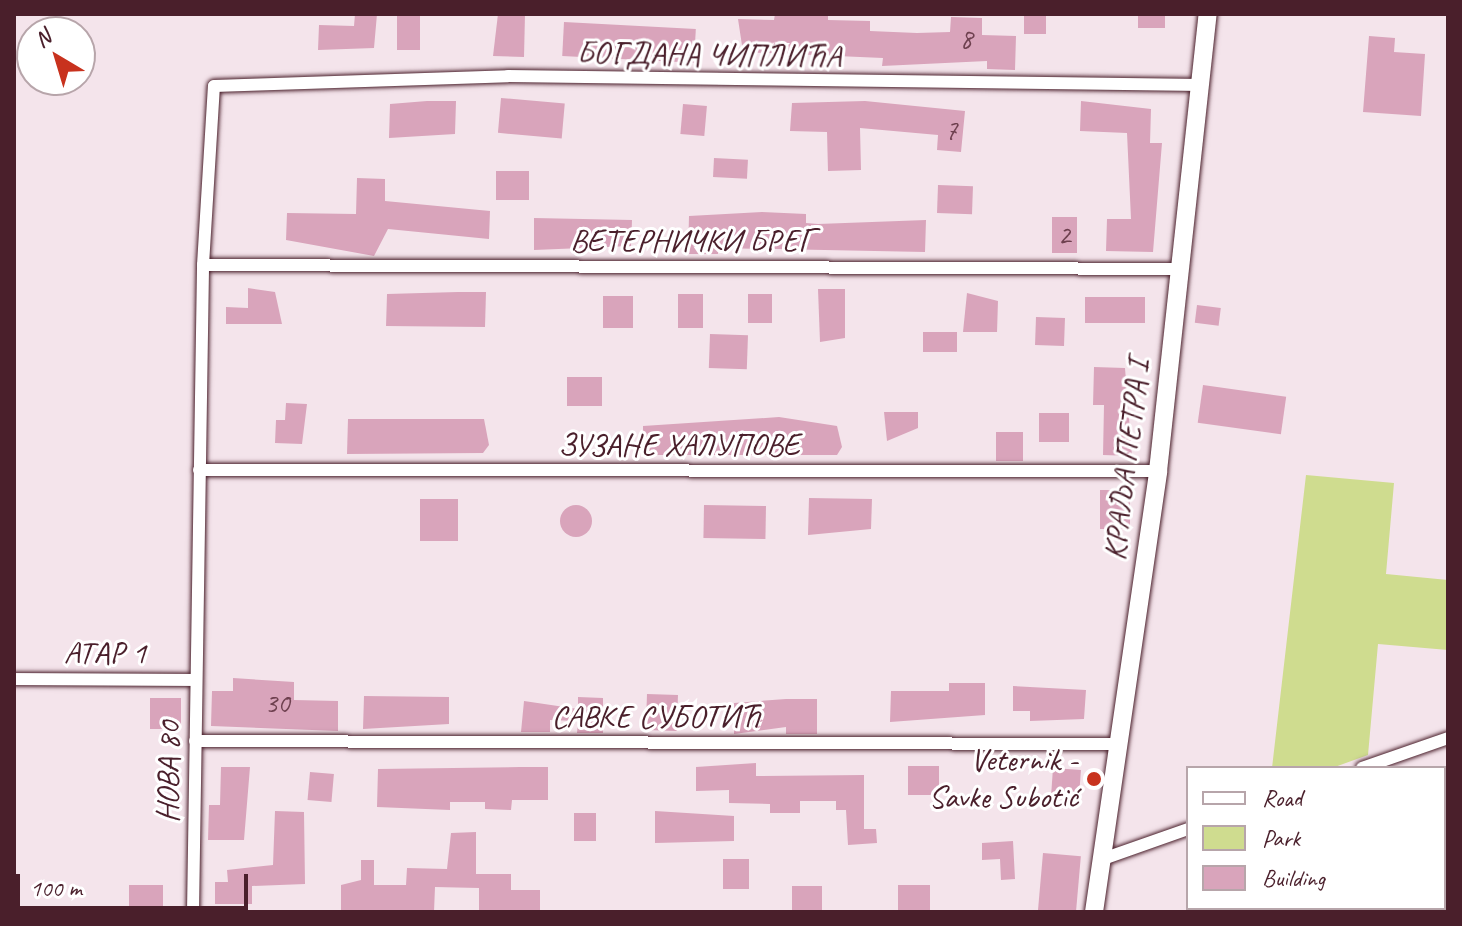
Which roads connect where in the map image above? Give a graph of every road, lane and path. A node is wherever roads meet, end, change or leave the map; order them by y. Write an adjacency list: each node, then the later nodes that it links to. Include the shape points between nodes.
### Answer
1 (1208, 14): 2 (street, КРАЉА ПЕТРА I)
2 (1202, 85): 3 (street, БОГДАНА ЧИПЛИЋА, via 508,76); 5 (street, КРАЉА ПЕТРА I)
3 (214, 86): 4 (street, НОВА 80)
4 (203, 265): 5 (street, ВЕТЕРНИЧКИ БРЕГ); 6 (street, НОВА 80)
5 (1181, 269): 7 (street, КРАЉА ПЕТРА I)
6 (199, 470): 7 (street, ЗУЗАНЕ ХАЛУПОВЕ); 9 (street, НОВА 80)
7 (1158, 471): 12 (street, КРАЉА ПЕТРА I)
8 (14, 679): 9 (street, АТАР 1)
9 (195, 680): 11 (street, НОВА 80)
10 (1448, 738): 13 (street)
11 (195, 741): 12 (street, САВКЕ СУБОТИЋ); 16 (street, НОВА 80)
12 (1117, 744): 15 (street, КРАЉА ПЕТРА I)
13 (1368, 766)
14 (1186, 830): 15 (street)
15 (1100, 860): 17 (street, КРАЉА ПЕТРА I)
16 (193, 912)
17 (1094, 912)

